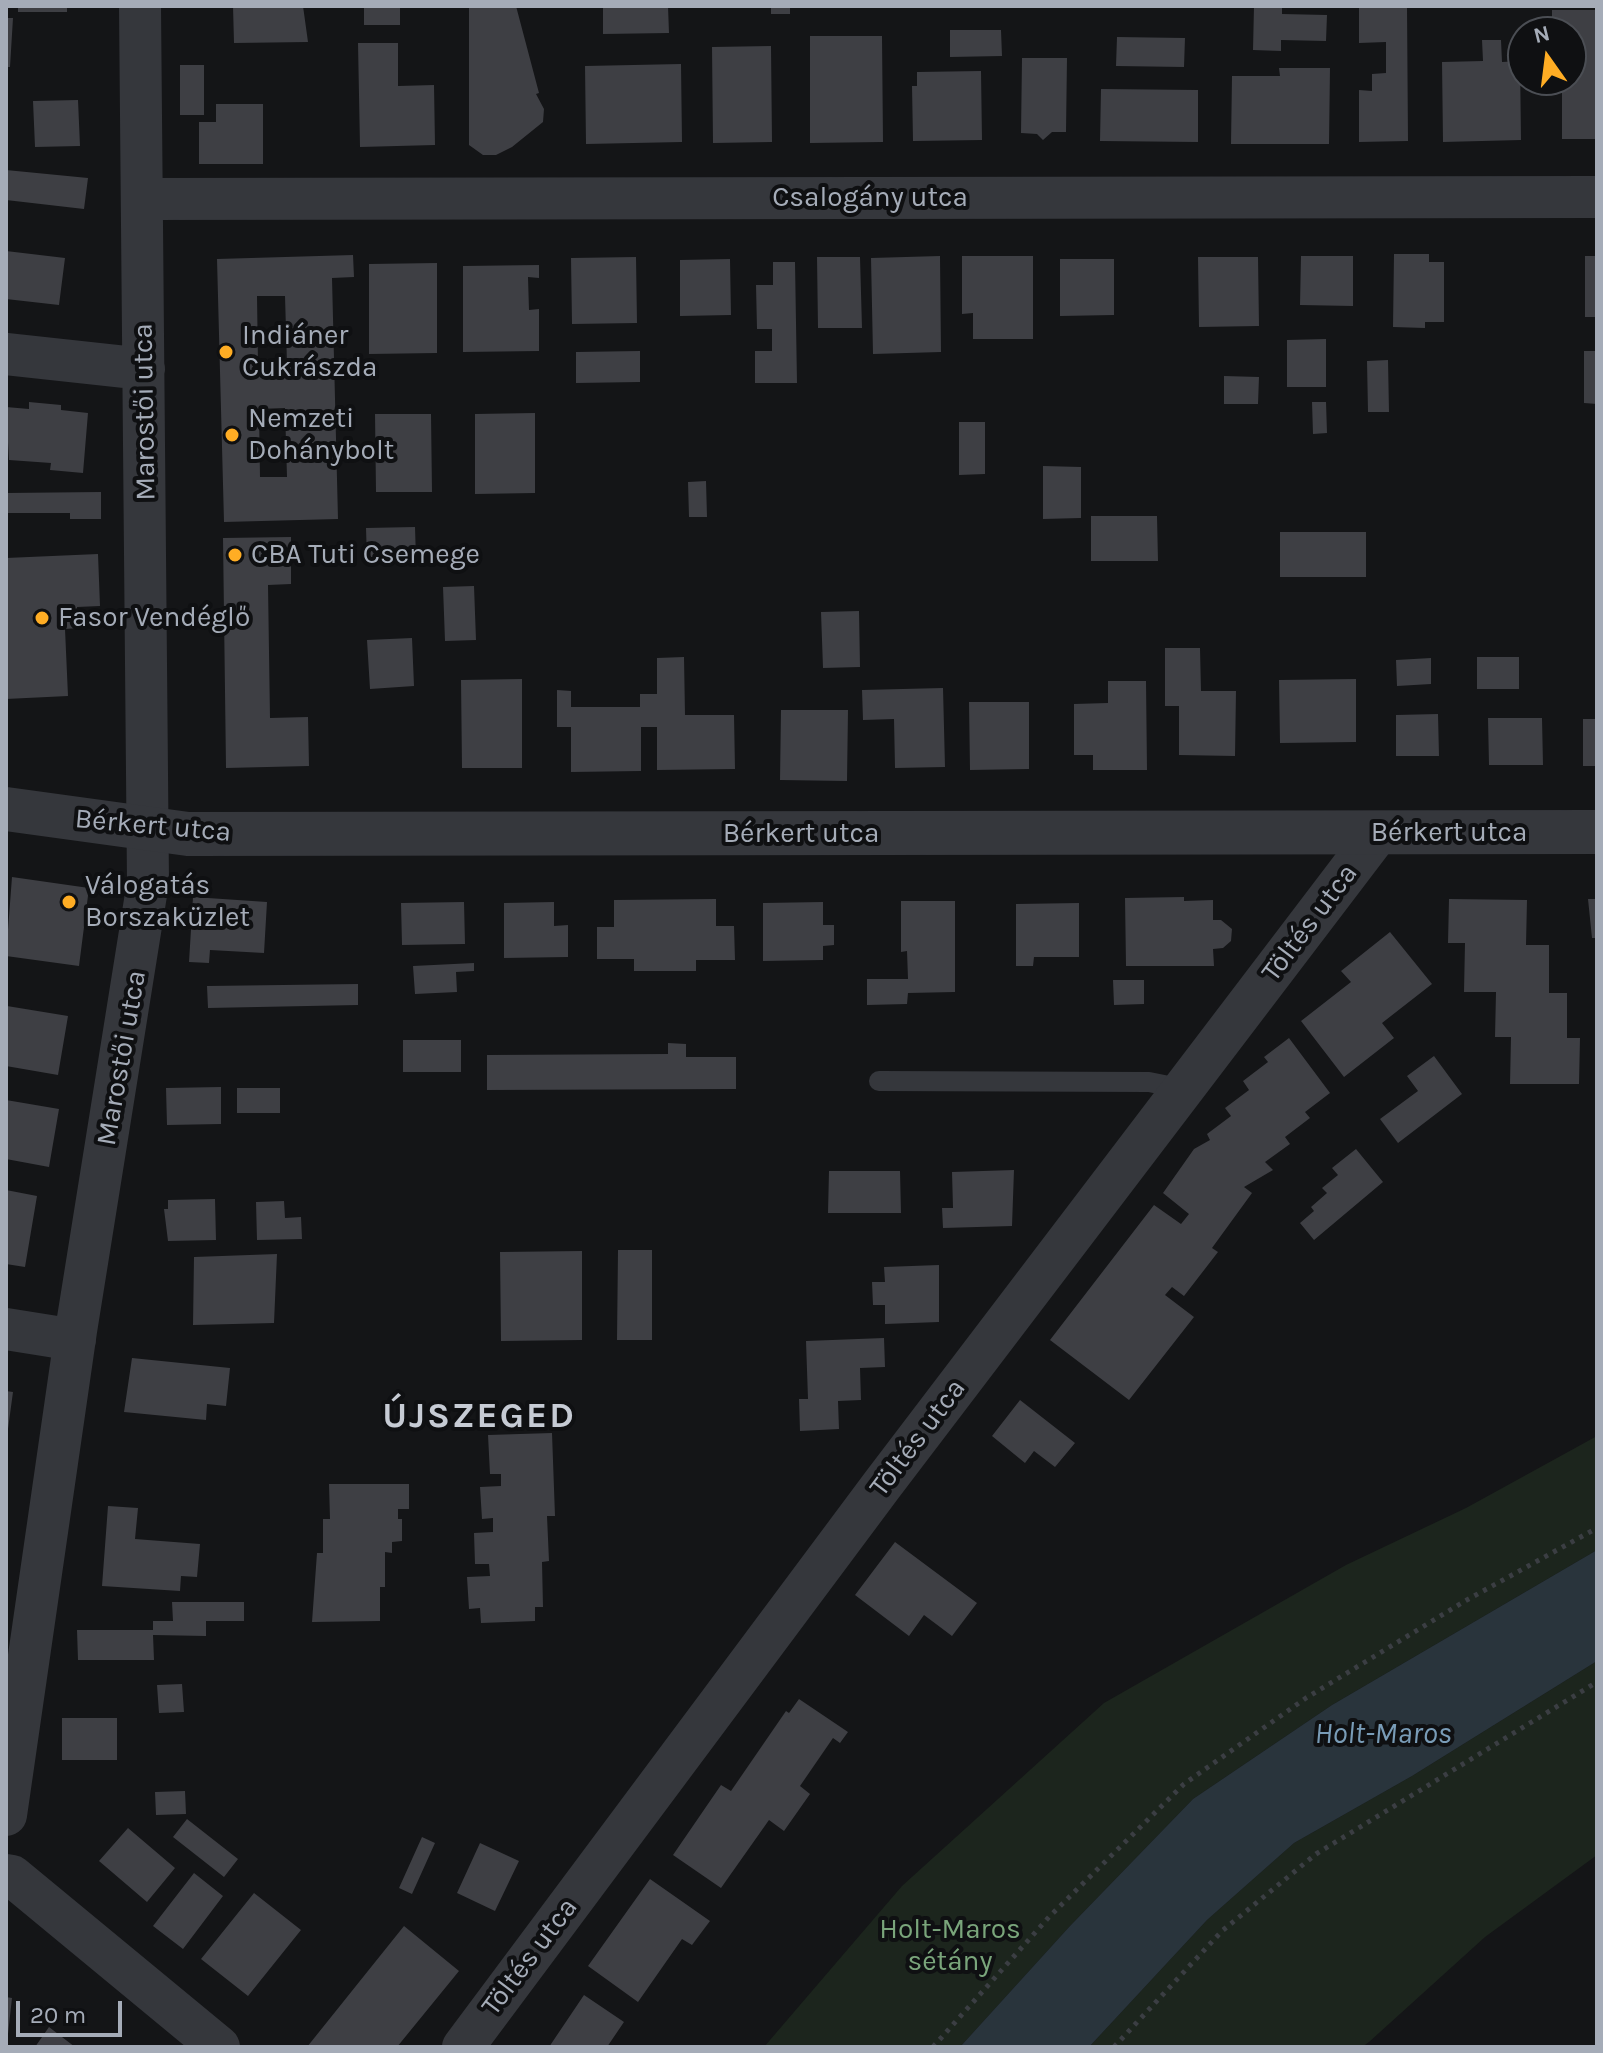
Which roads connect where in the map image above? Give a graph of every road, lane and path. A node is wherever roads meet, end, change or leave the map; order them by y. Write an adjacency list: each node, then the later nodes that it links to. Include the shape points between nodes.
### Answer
1 (140, 6): 3 (street, Marostői utca)
2 (1597, 197): 3 (street, Csalogány utca)
3 (142, 199): 5 (street, Marostői utca)
4 (6, 354): 5 (street)
5 (144, 369): 7 (street, Marostői utca)
6 (6, 809): 7 (street, Bérkert utca)
7 (148, 829): 9 (street, Bérkert utca, via 293,835); 13 (street, Marostői utca, via 140,951)
8 (1597, 832): 9 (street, Bérkert utca)
9 (1378, 833): 11 (street, Töltés utca)
10 (879, 1081): 11 (lane, via 1149,1082)
11 (1184, 1089): 19 (street, Töltés utca)
12 (6, 1329): 13 (street)
13 (75, 1340): 16 (street, Marostői utca)
14 (1597, 1528): 20 (path, via 1306,1698 1184,1784 1049,1917)
15 (1597, 1682): 21 (path, via 1316,1854 1222,1931)
16 (6, 1815)
17 (8, 1866): 18 (street)
18 (219, 2047)
19 (463, 2047)
20 (933, 2047)
21 (1114, 2047)

